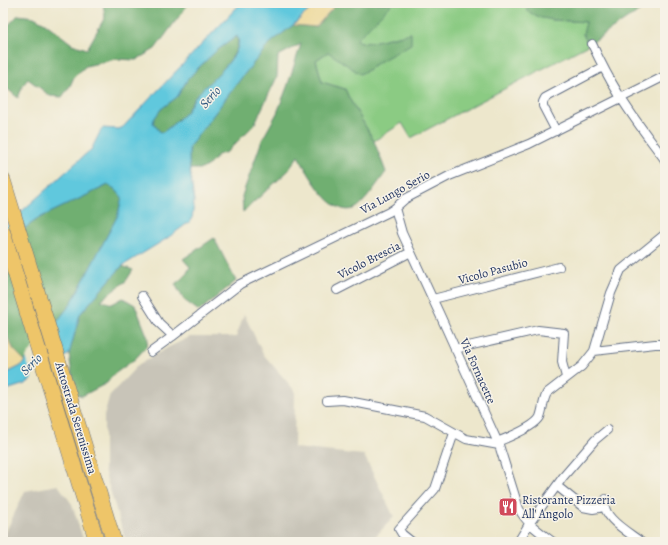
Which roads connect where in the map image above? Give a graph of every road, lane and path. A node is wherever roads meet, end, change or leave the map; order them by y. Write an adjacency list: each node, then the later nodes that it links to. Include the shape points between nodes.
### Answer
1 (592, 44): 2 (street)
2 (603, 67): 4 (street); 5 (street, via 543,102)
3 (665, 76): 4 (street, Via Lungo Serio)
4 (621, 98): 5 (street, Via Lungo Serio); 6 (street)
5 (556, 131): 8 (street, Via Lungo Serio, via 449,176 404,199)
6 (665, 160)
7 (3, 180): 29 (highway, Autostrada Serenissima)
8 (394, 208): 11 (street, Via Fornacette); 16 (street, Via Lungo Serio, via 240,284)
9 (3, 233): 28 (highway, Autostrada Serenissima)
10 (665, 234): 19 (street, via 621,270 611,293)
11 (411, 252): 13 (street, Vicolo Brescia); 15 (street, Via Fornacette)
12 (559, 267): 15 (street, Vicolo Pasubio)
13 (337, 290)
14 (142, 296): 16 (street, via 159,323)
15 (433, 300): 18 (street, Via Fornacette)
16 (173, 336): 20 (street, Via Lungo Serio)
17 (665, 344): 19 (street)
18 (456, 349): 21 (street, via 538,330 564,333 562,362); 25 (street, Via Fornacette)
19 (594, 351): 21 (street, via 582,366)
20 (151, 352)
21 (566, 377): 25 (street, via 547,393 539,418)
22 (327, 401): 24 (street, via 343,400 425,416)
23 (607, 430): 26 (street, via 595,440)
24 (454, 433): 25 (street, via 466,439); 30 (street, via 435,489 399,529)
25 (498, 444): 27 (street, Via Fornacette, via 519,509)
26 (557, 486): 27 (street); 33 (street, via 583,507 593,509 605,503 610,519)
27 (529, 524): 31 (street); 32 (street)
28 (97, 542)
29 (114, 542)
30 (412, 542)
31 (518, 542)
32 (553, 542)
33 (641, 542)

